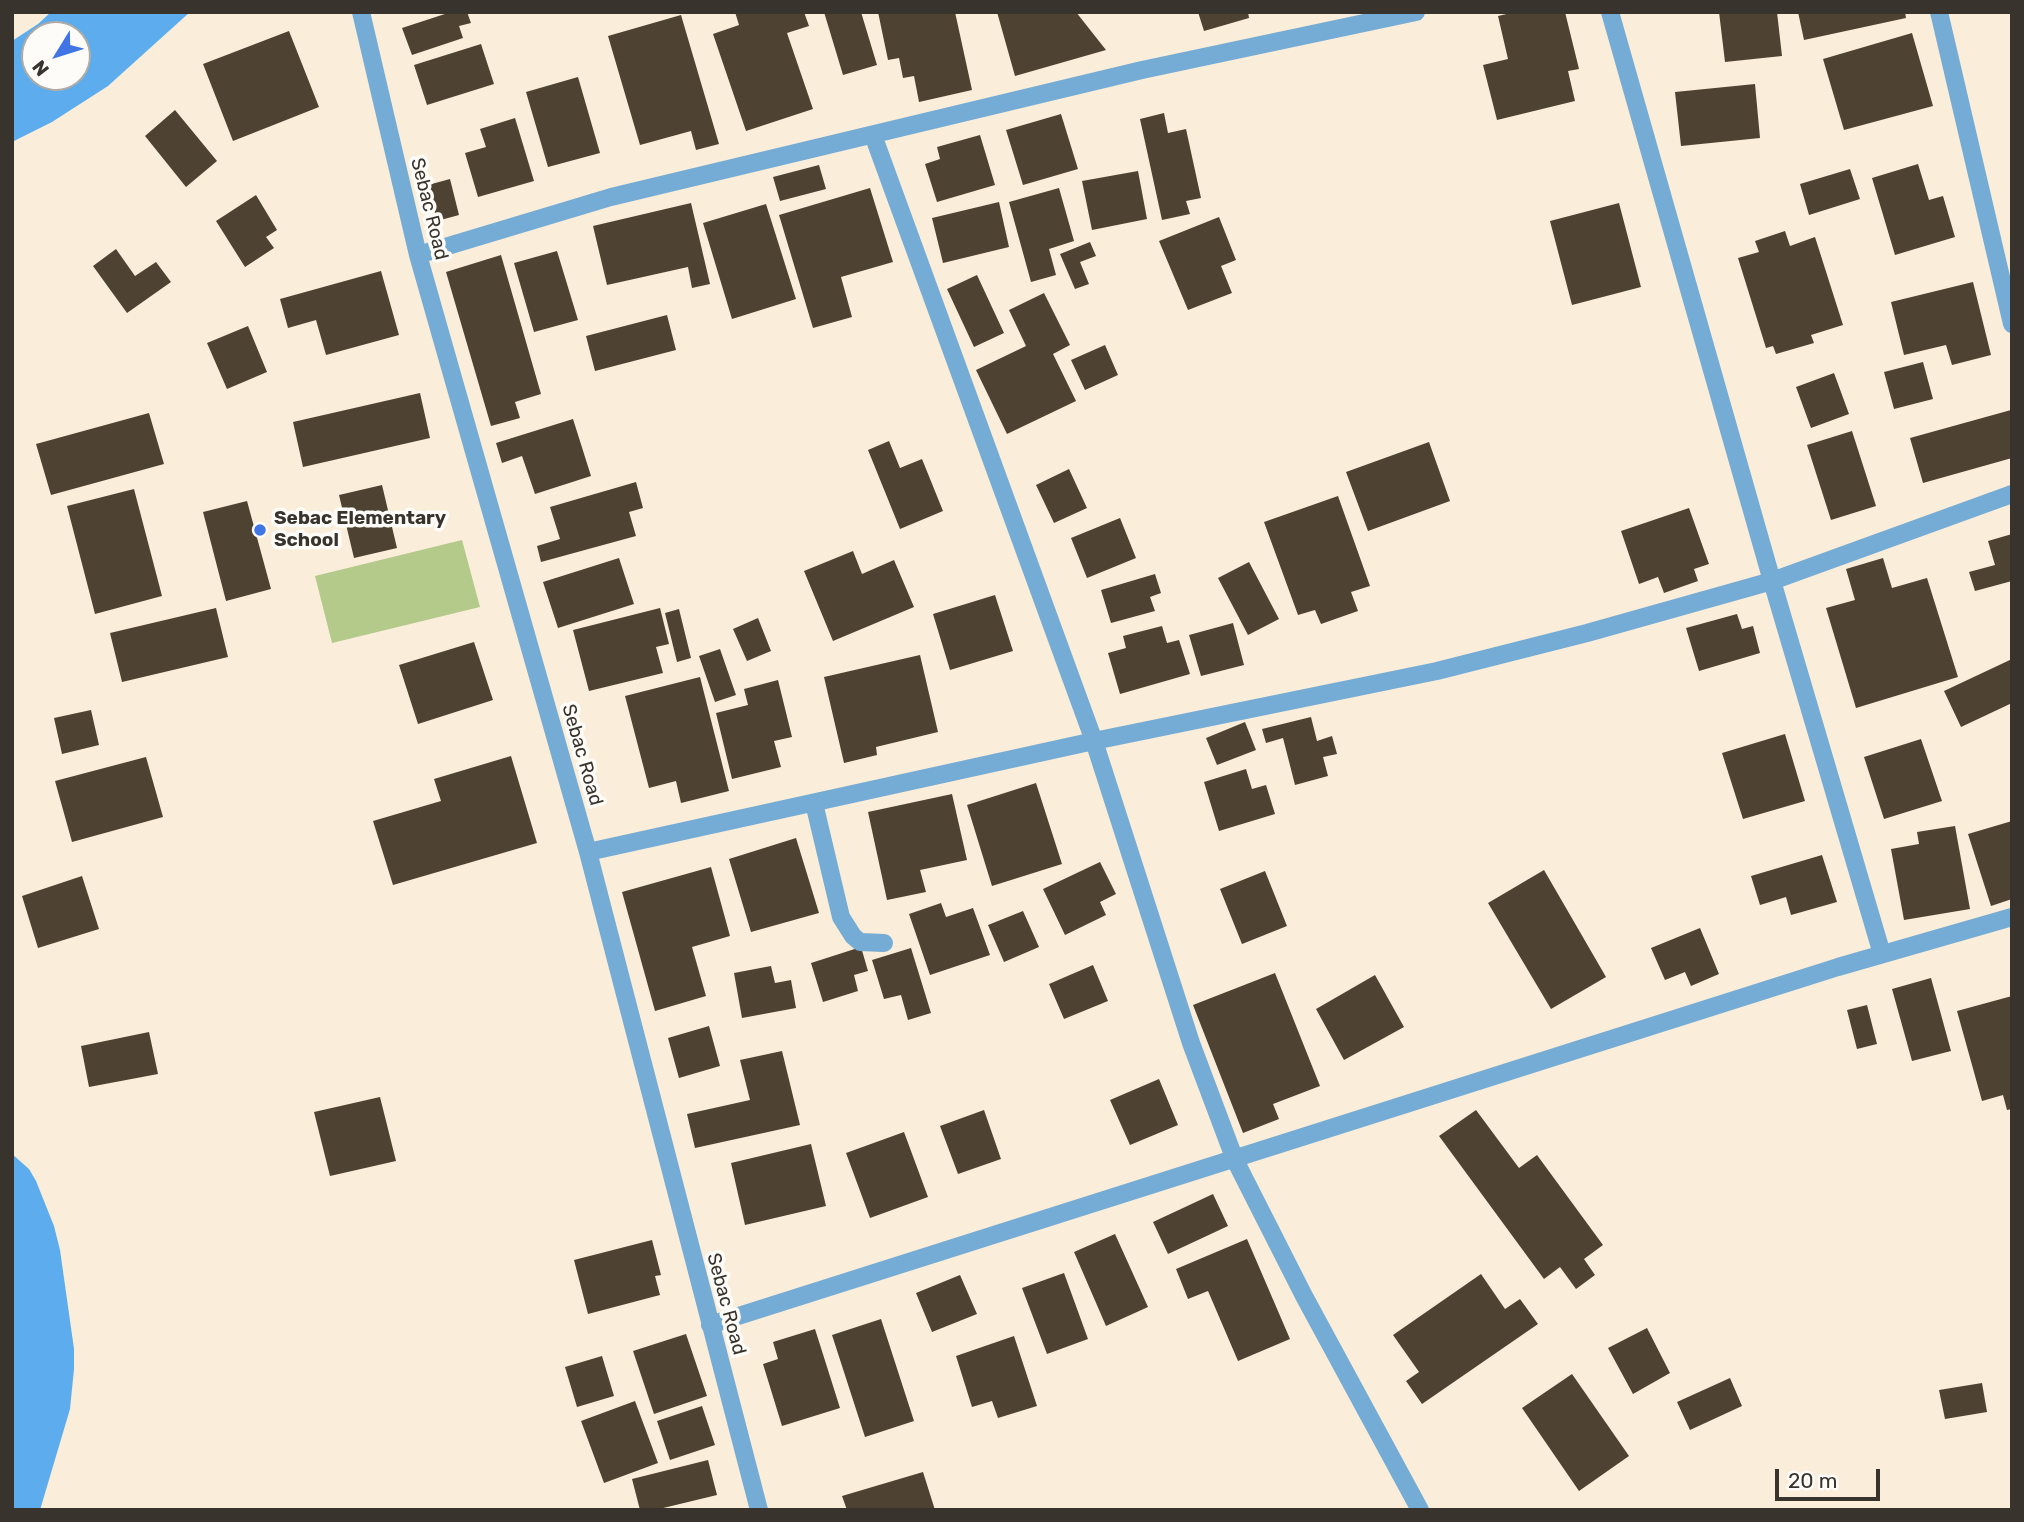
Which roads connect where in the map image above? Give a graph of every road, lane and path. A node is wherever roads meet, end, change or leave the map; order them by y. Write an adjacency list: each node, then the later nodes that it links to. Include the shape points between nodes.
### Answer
1 (361, 12): 6 (street, Sebac Road)
2 (1416, 12): 5 (street, via 1142,70)
3 (1610, 12): 9 (street)
4 (1939, 12): 7 (street)
5 (873, 135): 6 (street, via 611,197); 10 (street)
6 (418, 255): 12 (street, Sebac Road)
7 (2012, 324)
8 (2012, 494): 9 (street)
9 (1772, 580): 10 (street, via 1437,671); 15 (street)
10 (1094, 741): 11 (street); 16 (street, via 1191,1043)
11 (814, 803): 12 (street); 14 (street, via 847,928 860,942)
12 (588, 852): 17 (street, Sebac Road)
13 (2012, 917): 15 (street)
14 (884, 943)
15 (1882, 954): 16 (street)
16 (1235, 1160): 17 (street); 19 (street)
17 (710, 1325): 18 (street, Sebac Road)
18 (759, 1510)
19 (1420, 1510)

